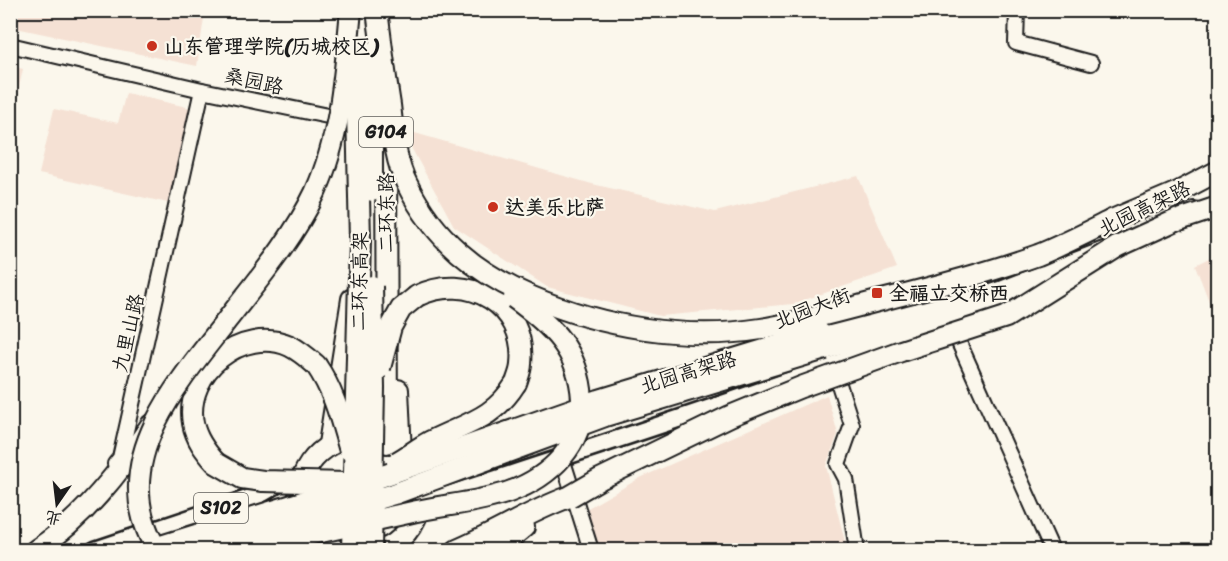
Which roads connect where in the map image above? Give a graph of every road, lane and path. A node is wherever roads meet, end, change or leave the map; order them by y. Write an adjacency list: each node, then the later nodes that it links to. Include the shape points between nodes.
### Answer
1 (345, 10): 9 (highway, 二环东路 / G104)
2 (353, 10): 21 (highway, bridge, via 334,134 314,194 287,240); 28 (highway, 二环东高架, bridge, via 360,241)
3 (375, 10): 17 (highway, bridge, via 397,156 406,183 425,215); 22 (highway, 二环东高架, bridge)
4 (386, 10): 25 (highway, 二环东路 / G104, via 387,307 400,409)
5 (1017, 10): 7 (street, via 1016,43)
6 (10, 45): 8 (street, 桑园路)
7 (1091, 63)
8 (202, 90): 9 (street, 桑园路); 31 (street, 九里山路, via 120,458)
9 (349, 120): 18 (highway, 二环东路 / G104)
10 (1218, 164): 25 (main road, 北园大街, via 1180,186 1038,247 937,281 737,359)
11 (1218, 171): 14 (highway, 北园高架路)
12 (1218, 200): 15 (highway, 北园高架路, bridge); 19 (main road, via 1161,231)
13 (1218, 207): 15 (highway, bridge)
14 (1112, 220): 17 (highway, bridge, via 1040,254 921,290 760,329 722,332 662,330 604,322 515,290); 28 (highway, 北园高架路, bridge, via 1056,255)
15 (1179, 220): 16 (highway, 北园高架路)
16 (1117, 247): 20 (highway, bridge, via 1006,317); 36 (highway, 北园高架路, bridge, via 1001,292 605,416 394,494)
17 (462, 257): 37 (highway, bridge, via 536,314 565,345 581,383 583,412 570,447 535,481 495,497)
18 (353, 294): 23 (highway, 二环东路 / G104); 24 (highway, 二环东路 / G104)
19 (950, 322): 26 (main road); 45 (street)
20 (836, 375): 29 (highway, bridge, via 730,416); 44 (street, via 852,425 837,464 846,479)
21 (176, 387): 32 (highway, bridge, via 111,479 68,526); 35 (highway, bridge, via 152,432 139,478 139,502 145,524)
22 (374, 388): 28 (highway, bridge, via 391,327 401,309 431,289 446,286 482,293 496,301 516,326 521,364 507,398 473,423); 40 (highway, 二环东高架, bridge)
23 (351, 437): 24 (highway); 25 (highway, via 369,437)
24 (329, 444): 27 (highway)
25 (400, 454): 30 (highway, G104)
26 (562, 458): 30 (main road); 43 (street)
27 (310, 461): 33 (main road, S102, via 259,495); 38 (highway, via 302,478 299,500 305,521 317,538)
28 (359, 478): 28 (highway, bridge, via 263,481 242,478 216,463 206,452 193,422 196,390 205,372 230,349 250,342 288,345 303,354 328,382); 34 (highway, 北园高架路, bridge); 39 (highway, 二环东高架, bridge)
29 (569, 496): 41 (highway); 42 (highway)
30 (419, 504): 40 (highway, via 402,538)
31 (31, 550)
32 (36, 550)
33 (95, 550)
34 (148, 550)
35 (159, 550)
36 (206, 550)
37 (238, 550)
38 (335, 550)
39 (352, 550)
40 (381, 550)
41 (457, 550)
42 (496, 550)
43 (591, 550)
44 (857, 550)
45 (1052, 550)

